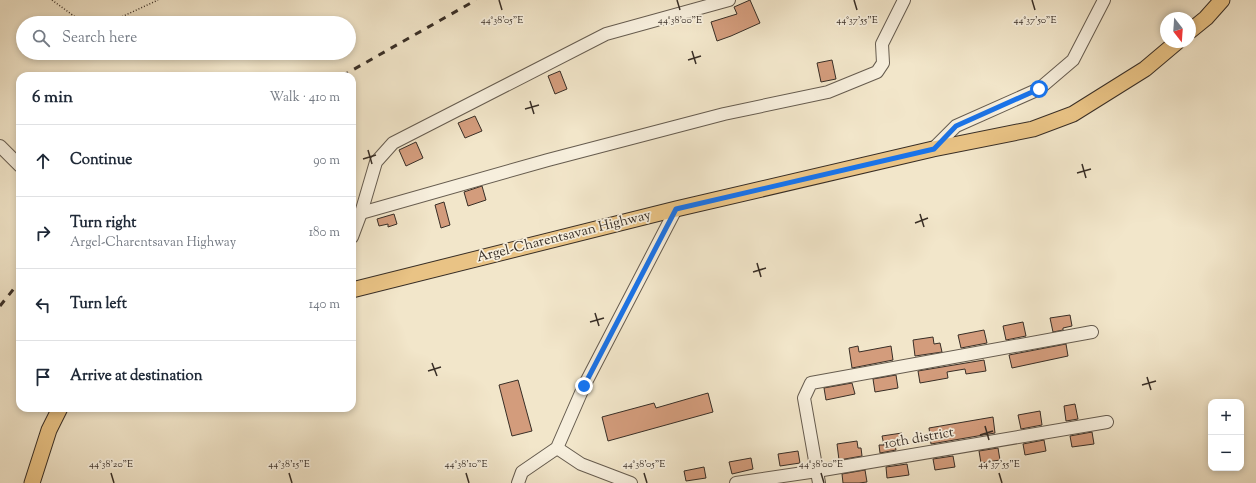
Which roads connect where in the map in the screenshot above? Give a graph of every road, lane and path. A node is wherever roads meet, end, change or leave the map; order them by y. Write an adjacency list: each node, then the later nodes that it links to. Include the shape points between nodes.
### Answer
1 (52, 0): 7 (path)
2 (158, 0): 8 (path)
3 (730, 0): 15 (street, via 606,34 393,143 376,162)
4 (904, 0): 15 (street, via 882,44 883,63 876,72 828,92 717,116)
5 (1104, 0): 12 (street, via 1072,60 1039,89 956,126)
6 (1222, 0): 9 (main road)
7 (74, 16)
8 (122, 16)
9 (1196, 27)
10 (1170, 48): 12 (main road, Argel-Charentsavan Highway, via 1145,69 1073,114 1033,129)
11 (0, 146): 13 (street)
12 (934, 149): 14 (main road, Argel-Charentsavan Highway)
13 (16, 162)
14 (676, 209): 17 (main road, Argel-Charentsavan Highway); 21 (street, via 584,386)
15 (361, 212): 16 (street)
16 (356, 226)
17 (356, 289)
18 (1092, 332): 22 (street, via 812,383 804,398)
19 (58, 412): 23 (main road, via 49,430)
20 (1107, 422): 22 (street, 10th district)
21 (557, 448): 24 (street, via 522,472); 25 (street, via 581,464)
22 (818, 477): 26 (street, 10th district)
23 (32, 483)
24 (518, 483)
25 (631, 483)
26 (736, 483)

